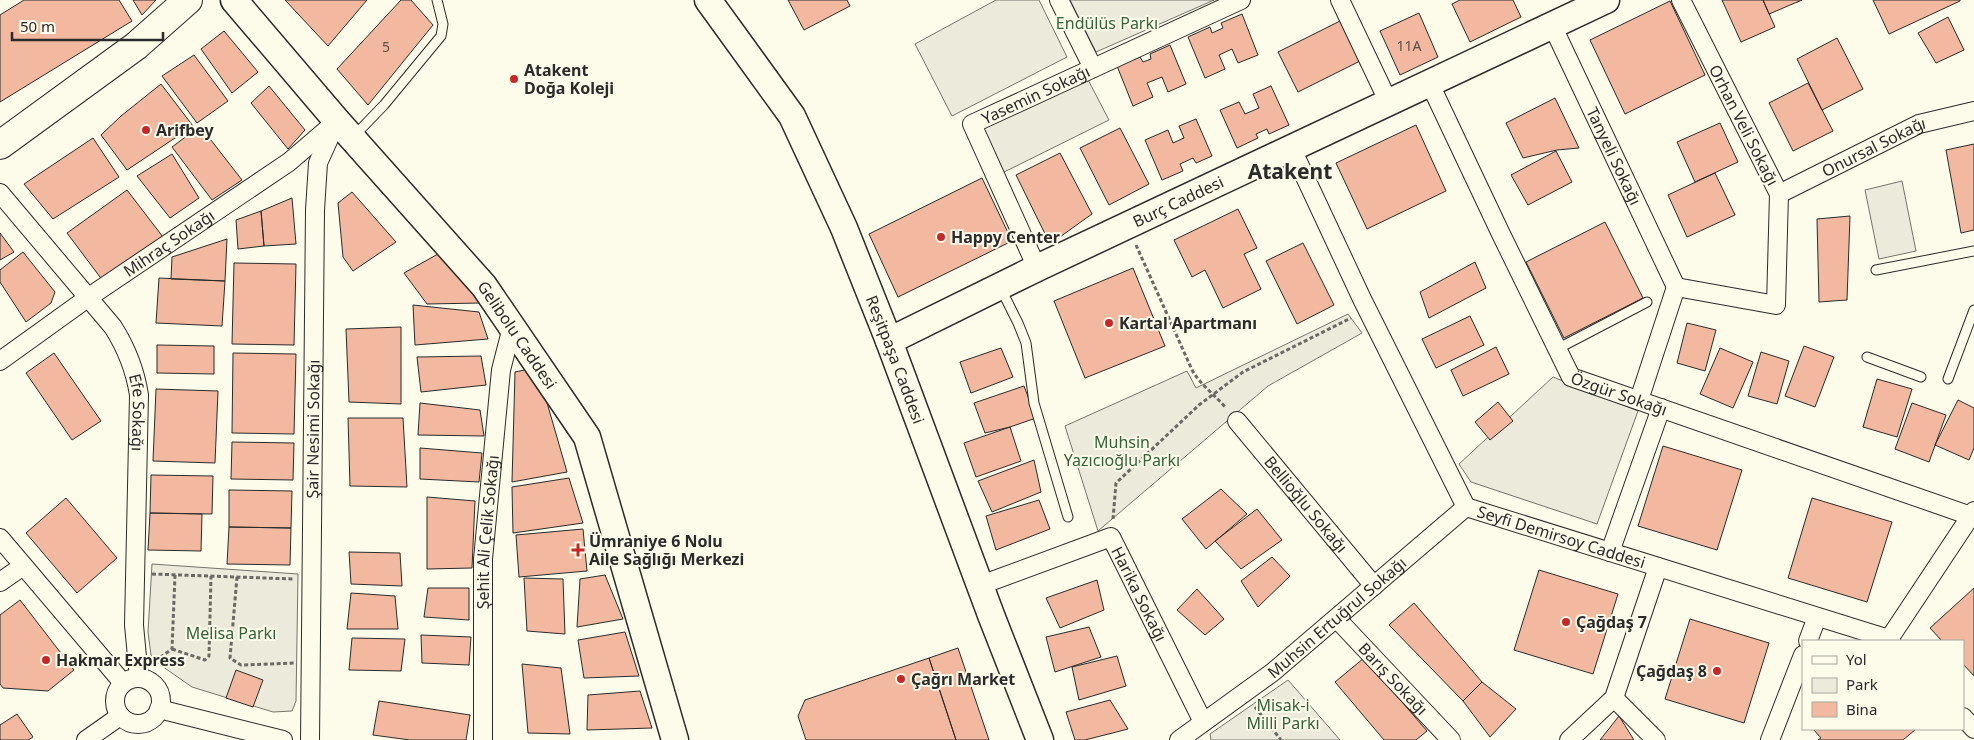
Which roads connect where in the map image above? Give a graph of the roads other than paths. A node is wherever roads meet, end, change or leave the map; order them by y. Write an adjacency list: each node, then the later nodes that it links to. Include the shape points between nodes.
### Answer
1 (188, 0): 16 (main road, via 136,46)
2 (234, 0): 15 (street, Gelibolu Caddesi)
3 (437, 0): 15 (lane, via 443,24 441,36 384,105)
4 (708, 0): 29 (street, Reşitpaşa Caddesi, via 792,116 844,228)
5 (1059, 0): 11 (street)
6 (1241, 0): 11 (street, Yasemin Sokağı)
7 (1340, 0): 13 (street)
8 (1606, 0): 10 (street, Burç Caddesi)
9 (1681, 0): 19 (street, Orhan Veli Sokağı)
10 (1552, 25): 12 (street, Burç Caddesi); 24 (street, Tanyeli Sokağı)
11 (1093, 68): 21 (street, Yasemin Sokağı, via 972,124)
12 (1430, 84): 13 (street, Burç Caddesi); 30 (street, Özgür Sokağı)
13 (1389, 104): 17 (street, Burç Caddesi)
14 (1974, 111): 19 (street, Onursal Sokağı, via 1919,124)
15 (344, 129): 25 (street, Mihraç Sokağı, via 289,162); 28 (street, Gelibolu Caddesi, via 484,286); 62 (street, Şair Nesimi Sokağı, via 318,163 315,210)
16 (0, 145)
17 (1292, 149): 21 (street, Burç Caddesi); 38 (street, Seyfi Demirsoy Caddesi, via 1367,310)
18 (0, 193): 25 (street, Efe Sokağı)
19 (1779, 194): 24 (street, Orhan Veli Sokağı, via 1776,305)
20 (1974, 251): 22 (lane)
21 (1037, 268): 23 (street, Burç Caddesi)
22 (1876, 270)
23 (1000, 287): 29 (street, Burç Caddesi); 40 (lane, via 1026,343 1034,403)
24 (1676, 287): 35 (street)
25 (89, 297): 32 (street, Mihraç Sokağı); 53 (street, Efe Sokağı, via 123,343 132,361 139,394)
26 (1647, 302): 30 (lane)
27 (1974, 310): 34 (lane)
28 (512, 327): 63 (street, Şehit Ali Çelik Sokağı, via 501,370 483,559); 64 (street, Gelibolu Caddesi, via 587,437)
29 (889, 341): 46 (street, Reşitpaşa Caddesi)
30 (1557, 349): 35 (street, Özgür Sokağı, via 1571,377)
31 (1867, 357): 33 (lane)
32 (0, 362)
33 (1921, 377)
34 (1948, 379)
35 (1639, 400): 36 (street, Özgür Sokağı)
36 (1660, 408): 39 (street, Özgür Sokağı); 42 (street)
37 (1237, 421): 47 (street, Bellioğlu Sokağı)
38 (1466, 507): 42 (street, Seyfi Demirsoy Caddesi); 47 (street, Muhsin Ertuğrul Sokağı)
39 (1973, 515): 51 (street)
40 (1068, 517)
41 (0, 538): 43 (street)
42 (1610, 552): 44 (street, Seyfi Demirsoy Caddesi)
43 (22, 566): 45 (street); 53 (street)
44 (1658, 567): 48 (street, Seyfi Demirsoy Caddesi); 54 (street)
45 (0, 582)
46 (980, 585): 58 (street, Harika Sokağı, via 1112,537); 65 (street, Reşitpaşa Caddesi)
47 (1374, 586): 49 (street, Muhsin Ertuğrul Sokağı)
48 (1818, 617): 50 (street); 51 (street, Seyfi Demirsoy Caddesi)
49 (1337, 619): 58 (street, Muhsin Ertuğrul Sokağı, via 1273,672); 67 (street, Barış Sokağı)
50 (1808, 640)
51 (1890, 640)
52 (1802, 658): 70 (street)
53 (134, 676): 55 (street, via 155,686 159,693); 56 (street, Efe Sokağı, via 116,694 114,701)
54 (1614, 698): 68 (street); 69 (street)
55 (159, 710): 56 (street, via 144,723 129,722); 61 (street)
56 (120, 716): 60 (street)
57 (1964, 718): 59 (street)
58 (1203, 722): 66 (street, Muhsin Ertuğrul Sokağı)
59 (1974, 729)
60 (86, 740)
61 (283, 740)
62 (310, 740)
63 (483, 740)
64 (675, 740)
65 (1040, 740)
66 (1179, 740)
67 (1451, 740)
68 (1569, 740)
69 (1656, 740)
70 (1770, 740)

